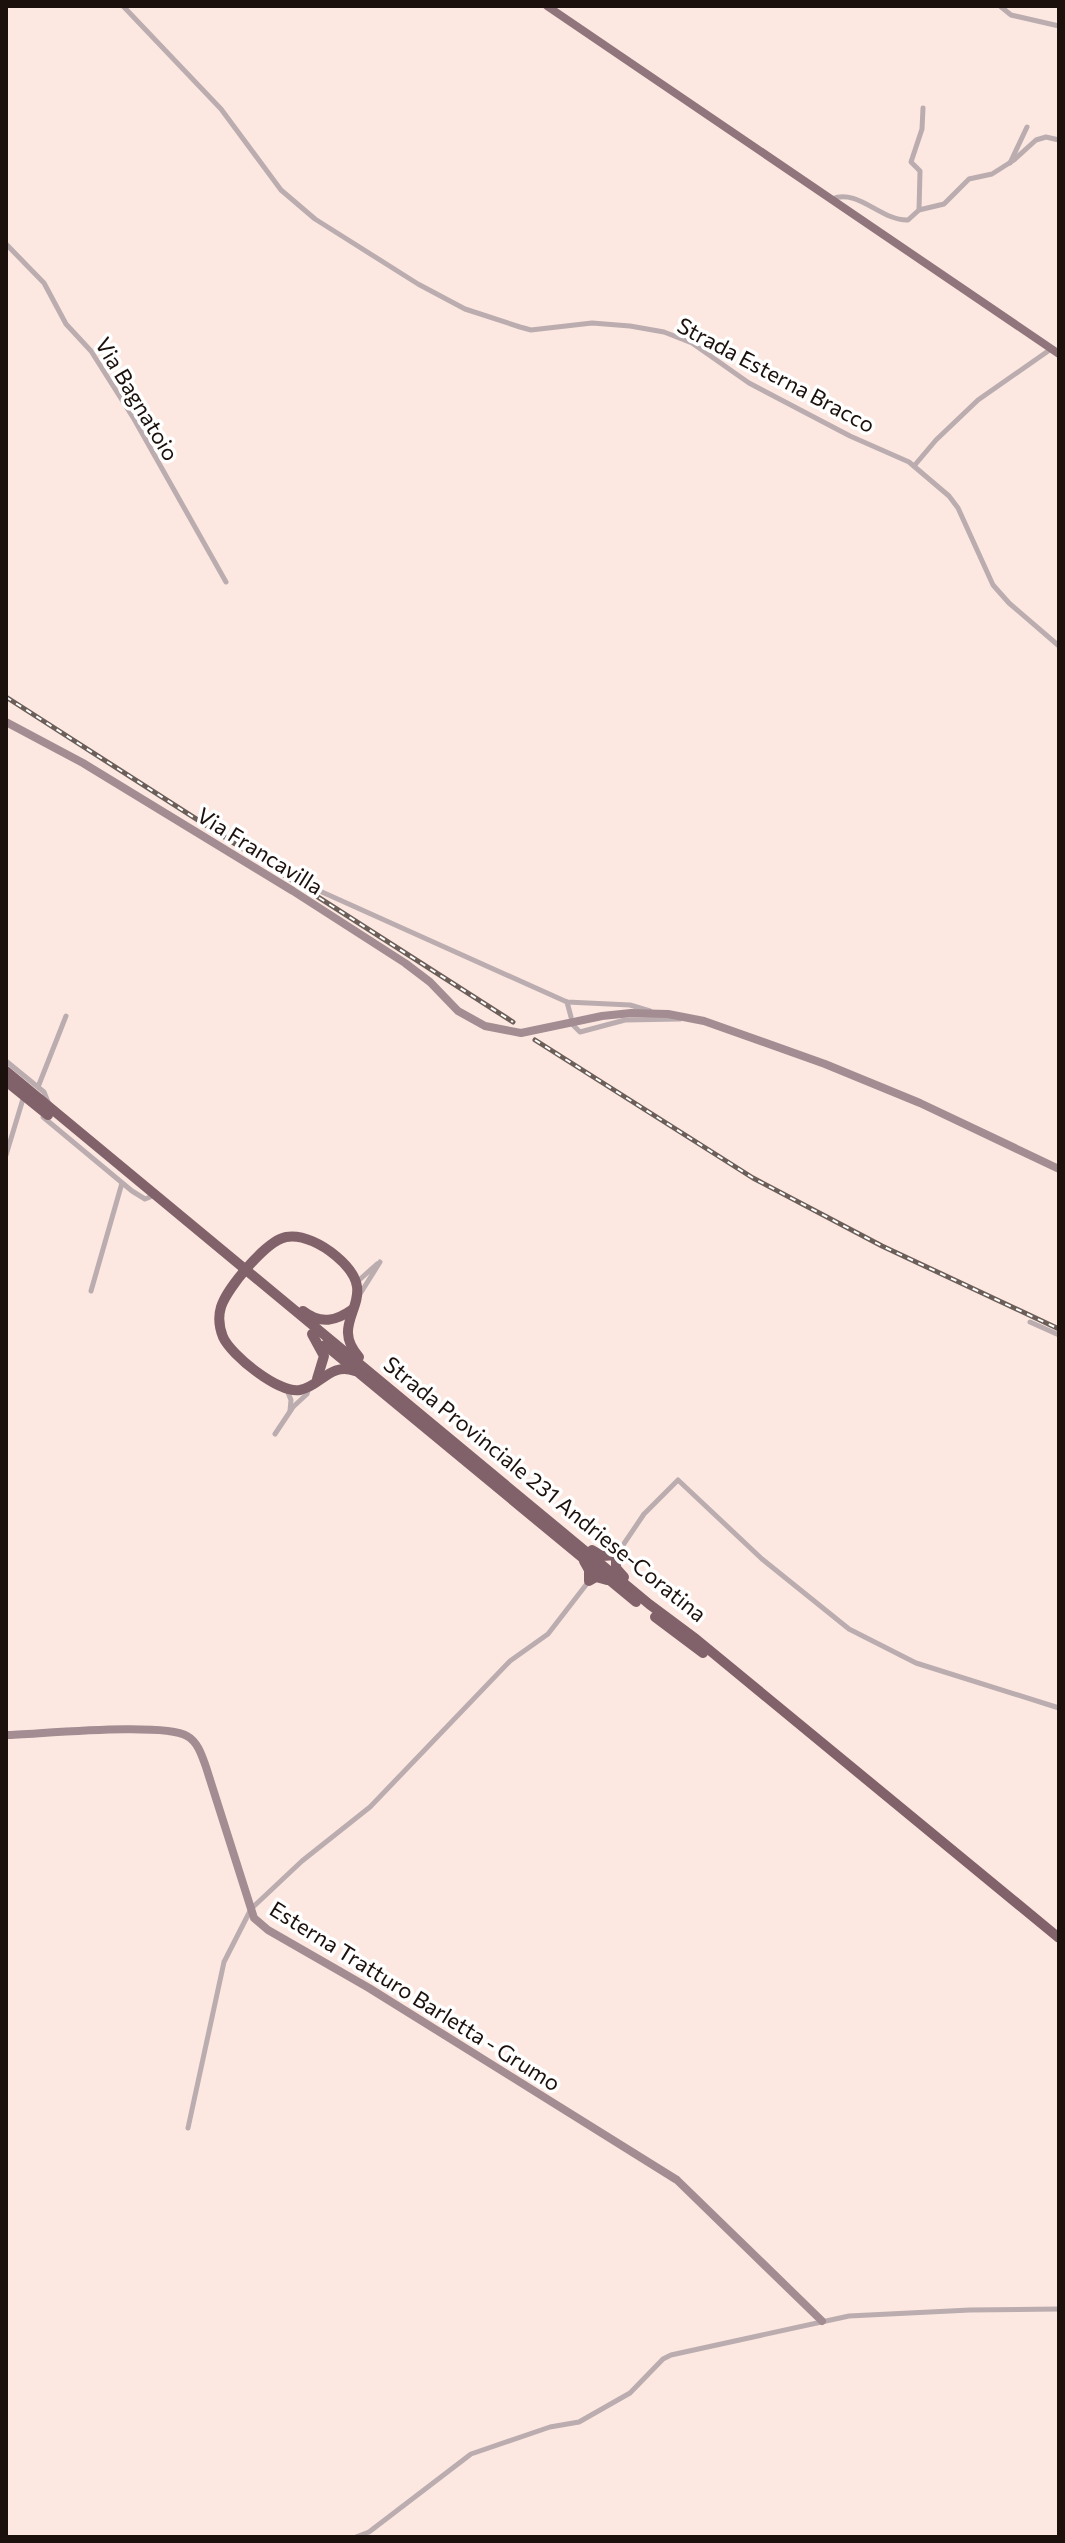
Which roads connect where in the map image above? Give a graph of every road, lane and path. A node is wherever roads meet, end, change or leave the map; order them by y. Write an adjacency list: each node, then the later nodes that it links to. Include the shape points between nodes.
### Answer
1 (123, 6): 13 (street, Strada Esterna Bracco, via 221,109 281,190 315,219 418,284 465,309 524,328 592,323 664,332 692,343 799,411)
2 (547, 6): 9 (main road)
3 (1000, 6): 4 (street, via 1011,15)
4 (1059, 26)
5 (923, 108): 10 (street, via 911,162 920,171)
6 (1027, 127): 8 (street)
7 (1059, 140): 8 (street, via 1036,140)
8 (1009, 164): 10 (street, via 969,179 944,204)
9 (832, 199): 10 (street, via 850,196 903,221); 12 (main road)
10 (919, 210)
11 (6, 244): 14 (street, Via Bagnatoio, via 44,283 66,324 91,351)
12 (1055, 351): 13 (street, via 978,400)
13 (914, 466): 15 (street, Strada Esterna Bracco, via 958,508 993,585)
14 (226, 582)
15 (1059, 646)
16 (6, 722): 19 (street, Via Francavilla, via 293,891 420,975 458,1011 485,1026 521,1033)
17 (292, 877): 18 (street)
18 (567, 1002): 19 (street); 21 (street)
19 (631, 1009): 22 (street)
20 (66, 1016): 27 (street)
21 (571, 1017)
22 (688, 1018): 23 (street, via 625,1020 580,1032); 31 (street, via 825,1064)
23 (573, 1025)
24 (6, 1061): 27 (street)
25 (6, 1071): 29 (highway, Strada Provinciale 231 Andriese-Coratina)
26 (6, 1083): 28 (street); 33 (highway, Strada Provinciale 231 Andriese-Coratina)
27 (38, 1087): 29 (street)
28 (23, 1099): 30 (street); 32 (street)
29 (52, 1110): 38 (highway, Strada Provinciale 231 Andriese-Coratina)
30 (6, 1155)
31 (1059, 1169)
32 (122, 1183): 33 (street, via 141,1197); 39 (street)
33 (150, 1197): 36 (highway, Strada Provinciale 231 Andriese-Coratina)
34 (347, 1267): 35 (street); 36 (highway, via 322,1246 297,1237 277,1240); 37 (highway)
35 (371, 1272): 37 (street); 40 (street)
36 (242, 1275): 43 (highway, Strada Provinciale 231 Andriese-Coratina); 47 (highway, via 219,1317 226,1343 246,1362)
37 (357, 1282): 40 (highway)
38 (269, 1289): 41 (highway, via 321,1320 339,1319); 45 (highway, Strada Provinciale 231 Andriese-Coratina)
39 (91, 1291)
40 (359, 1295): 41 (highway)
41 (355, 1307): 45 (highway, via 346,1331)
42 (1030, 1322): 44 (street)
43 (312, 1334): 46 (highway, Strada Provinciale 231 Andriese-Coratina); 47 (highway, via 324,1356)
44 (1059, 1335)
45 (362, 1366): 50 (highway, Strada Provinciale 231 Andriese-Coratina)
46 (375, 1386): 47 (highway, via 343,1369); 51 (highway, Strada Provinciale 231 Andriese-Coratina)
47 (301, 1387): 48 (street); 48 (street); 48 (street, via 291,1400)
48 (294, 1407): 49 (street)
49 (275, 1434)
50 (533, 1508): 52 (highway, via 597,1554); 54 (highway, Strada Provinciale 231 Andriese-Coratina)
51 (544, 1526): 53 (highway, via 586,1563); 54 (highway, Strada Provinciale 231 Andriese-Coratina)
52 (616, 1555): 54 (highway, via 619,1572 647,1597); 55 (street, via 644,1514 678,1480 762,1559 849,1629 916,1663)
53 (589, 1581): 54 (highway, via 604,1578); 57 (street, via 548,1634 510,1661 370,1807)
54 (648, 1607): 58 (highway, Strada Provinciale 231 Andriese-Coratina, via 696,1639); 59 (highway, Strada Provinciale 231 Andriese-Coratina)
55 (1059, 1708)
56 (6, 1735): 57 (street, Esterna Tratturo Barletta - Grumo, via 158,1729 190,1737 206,1767)
57 (251, 1909): 60 (street, via 224,1962); 62 (street, Esterna Tratturo Barletta - Grumo, via 268,1930 677,2180)
58 (1059, 1938)
59 (1059, 1947)
60 (188, 2128)
61 (1059, 2309): 62 (street, via 878,2313)
62 (822, 2321): 63 (street, via 663,2359 638,2388 579,2422 471,2454)
63 (356, 2537)

